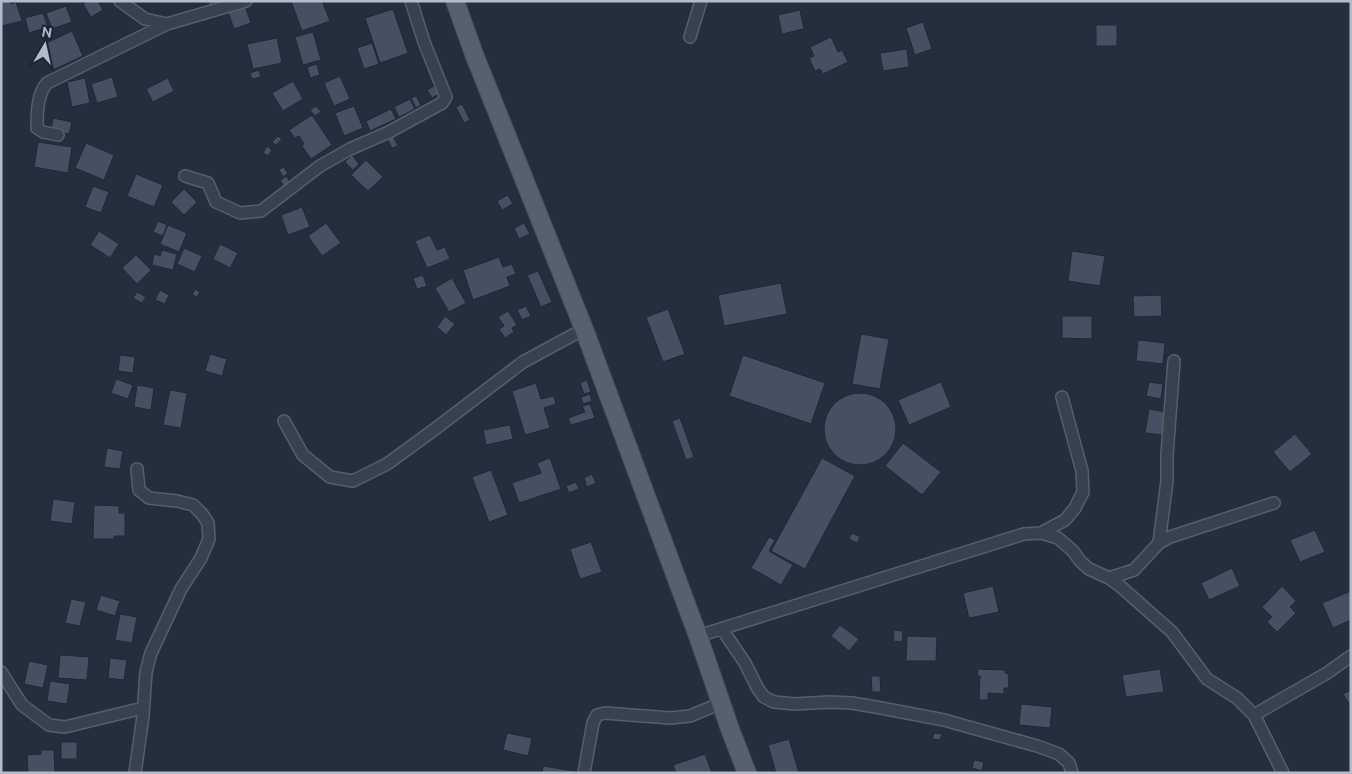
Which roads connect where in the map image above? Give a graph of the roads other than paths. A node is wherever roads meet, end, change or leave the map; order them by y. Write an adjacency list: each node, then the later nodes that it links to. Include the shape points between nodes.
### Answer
1 (120, 1): 6 (street, via 145,19)
2 (246, 1): 6 (street)
3 (411, 1): 9 (street, via 446,96 442,103 320,166 261,211 240,213 216,202 208,184)
4 (455, 1): 10 (main road)
5 (701, 1): 7 (street)
6 (167, 24): 8 (street, via 43,88 37,128)
7 (690, 37)
8 (58, 135)
9 (185, 176)
10 (584, 329): 13 (street, via 523,362 386,464 353,481 330,477 303,455); 20 (main road)
11 (1174, 360): 17 (street, via 1167,481)
12 (1062, 397): 16 (street, via 1082,472 1083,492 1065,520)
13 (284, 421)
14 (137, 469): 24 (street, via 140,490 149,498 193,505 208,524 209,539 151,653)
15 (1274, 503): 17 (street, via 1170,537)
16 (1041, 533): 18 (street, via 1058,538 1090,569); 19 (street, via 1024,534)
17 (1159, 544): 18 (street, via 1134,570)
18 (1109, 578): 25 (street, via 1172,632 1207,679 1237,698)
19 (722, 629): 20 (street); 29 (street, via 758,689 774,702 852,704 944,720 1059,754 1069,763)
20 (698, 636): 23 (main road)
21 (1351, 656): 25 (street)
22 (1, 672): 24 (street, via 22,705 49,725 65,727)
23 (721, 704): 27 (street, via 690,716 670,718 597,715); 28 (main road)
24 (143, 708): 26 (street)
25 (1254, 714): 30 (street)
26 (135, 773)
27 (584, 773)
28 (748, 773)
29 (1072, 773)
30 (1283, 773)

